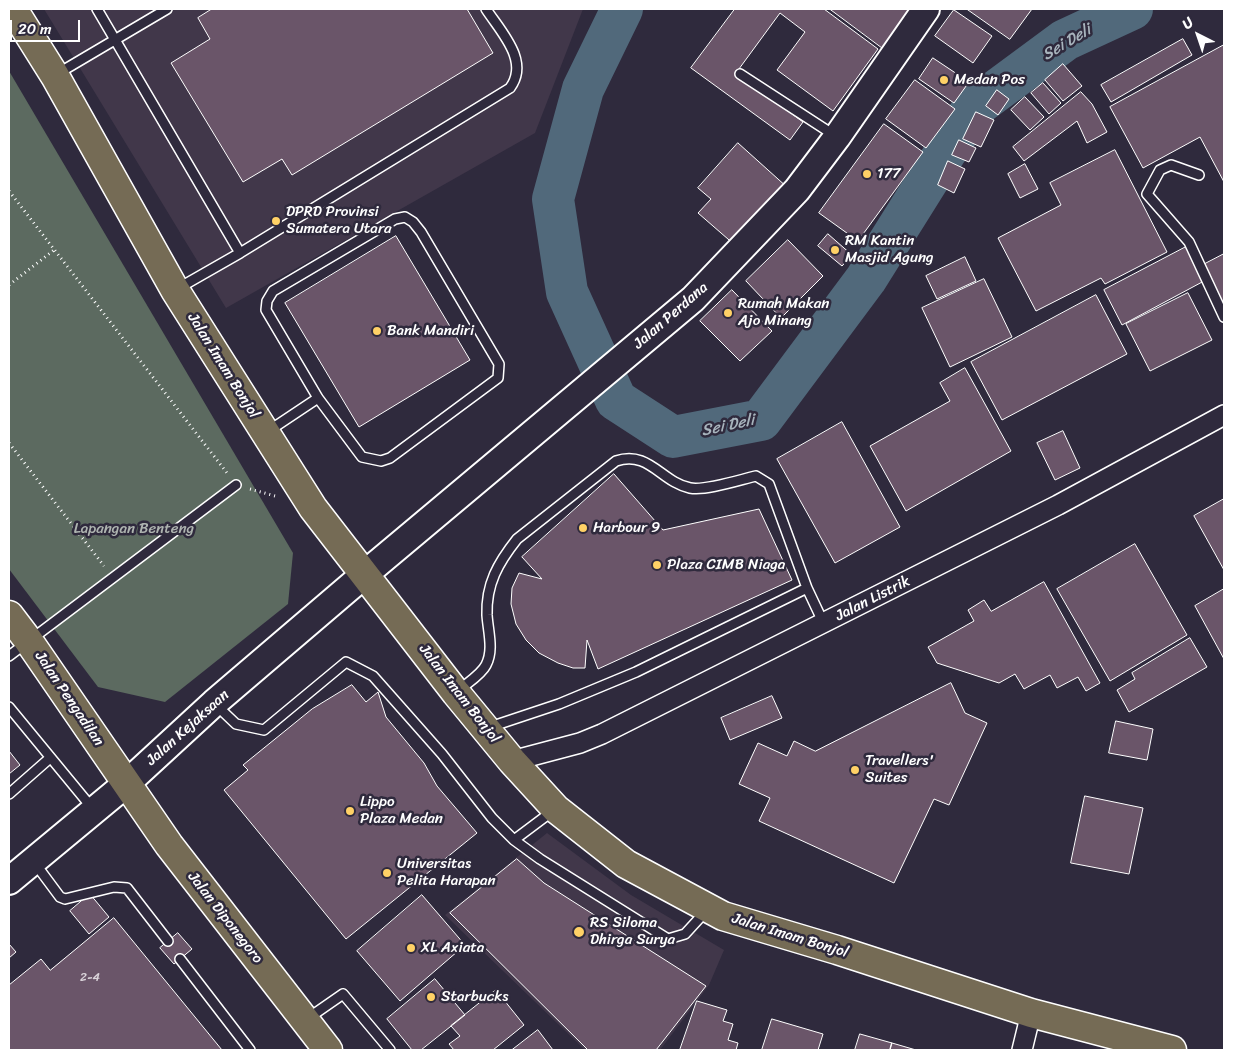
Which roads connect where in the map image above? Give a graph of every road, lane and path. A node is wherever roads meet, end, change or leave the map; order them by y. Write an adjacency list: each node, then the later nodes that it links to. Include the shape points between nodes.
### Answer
1 (13, 9): 8 (main road, Jalan Imam Bonjol)
2 (97, 9): 6 (lane)
3 (167, 9): 6 (lane)
4 (486, 9): 13 (lane, via 515,54 518,67 510,88)
5 (926, 9): 9 (main road, Jalan Perdana)
6 (117, 40): 8 (lane); 13 (lane)
7 (740, 74): 9 (lane)
8 (54, 76): 15 (main road, Jalan Imam Bonjol)
9 (838, 137): 22 (main road, Jalan Perdana, via 797,190 693,299)
10 (1199, 175): 16 (lane, via 1171,165 1160,170 1147,194 1189,242)
11 (9, 191): 12 (path)
12 (54, 250): 14 (path); 21 (path)
13 (240, 252): 15 (lane)
14 (9, 285)
15 (175, 290): 19 (main road, Jalan Imam Bonjol)
16 (1224, 317)
17 (318, 398): 17 (lane, via 362,457 381,461 390,458 498,378 499,364 421,232 405,217 395,219 274,291 268,301 266,310); 19 (lane)
18 (1222, 422): 26 (street, Jalan Listrik)
19 (265, 434): 22 (main road, Jalan Imam Bonjol, via 313,508)
20 (9, 443): 23 (path)
21 (236, 485): 23 (lane)
22 (365, 574): 28 (main road, Jalan Imam Bonjol); 29 (main road, Jalan Kejaksaan)
23 (114, 578): 27 (lane)
24 (807, 588): 26 (lane); 28 (lane, via 765,480 756,476 690,488 640,460 628,457 616,461 517,539 505,555 492,578 487,613 490,653 487,662); 31 (lane, via 636,672 559,704)
25 (9, 615): 27 (main road, Jalan Pengadilan)
26 (825, 624): 33 (street, Jalan Listrik, via 602,734)
27 (19, 648): 34 (main road, Jalan Pengadilan)
28 (456, 693): 31 (main road, Jalan Imam Bonjol)
29 (214, 703): 34 (main road, Jalan Kejaksaan); 38 (lane, via 236,724 264,730 346,662 373,676)
30 (9, 707): 32 (lane)
31 (485, 728): 33 (main road, Jalan Imam Bonjol)
32 (50, 758): 35 (lane); 36 (lane)
33 (512, 761): 37 (main road, Jalan Imam Bonjol)
34 (126, 784): 36 (main road, Jalan Kejaksaan); 45 (main road, Jalan Diponegoro)
35 (9, 794)
36 (93, 809): 39 (main road, Jalan Kejaksaan)
37 (556, 809): 38 (lane); 41 (main road, Jalan Imam Bonjol, via 626,864)
38 (514, 840): 41 (lane, via 668,939 685,934)
39 (33, 860): 40 (main road, Jalan Kejaksaan); 42 (lane, via 60,897 65,899 114,887 127,888)
40 (9, 880)
41 (707, 908): 44 (main road, Jalan Imam Bonjol, via 723,916)
42 (168, 941)
43 (180, 959): 47 (lane)
44 (1031, 1013): 49 (street); 50 (main road, Jalan Imam Bonjol)
45 (305, 1021): 46 (main road, Jalan Diponegoro); 48 (lane, via 343,994)
46 (325, 1049)
47 (250, 1050)
48 (390, 1050)
49 (1022, 1050)
50 (1172, 1050)

